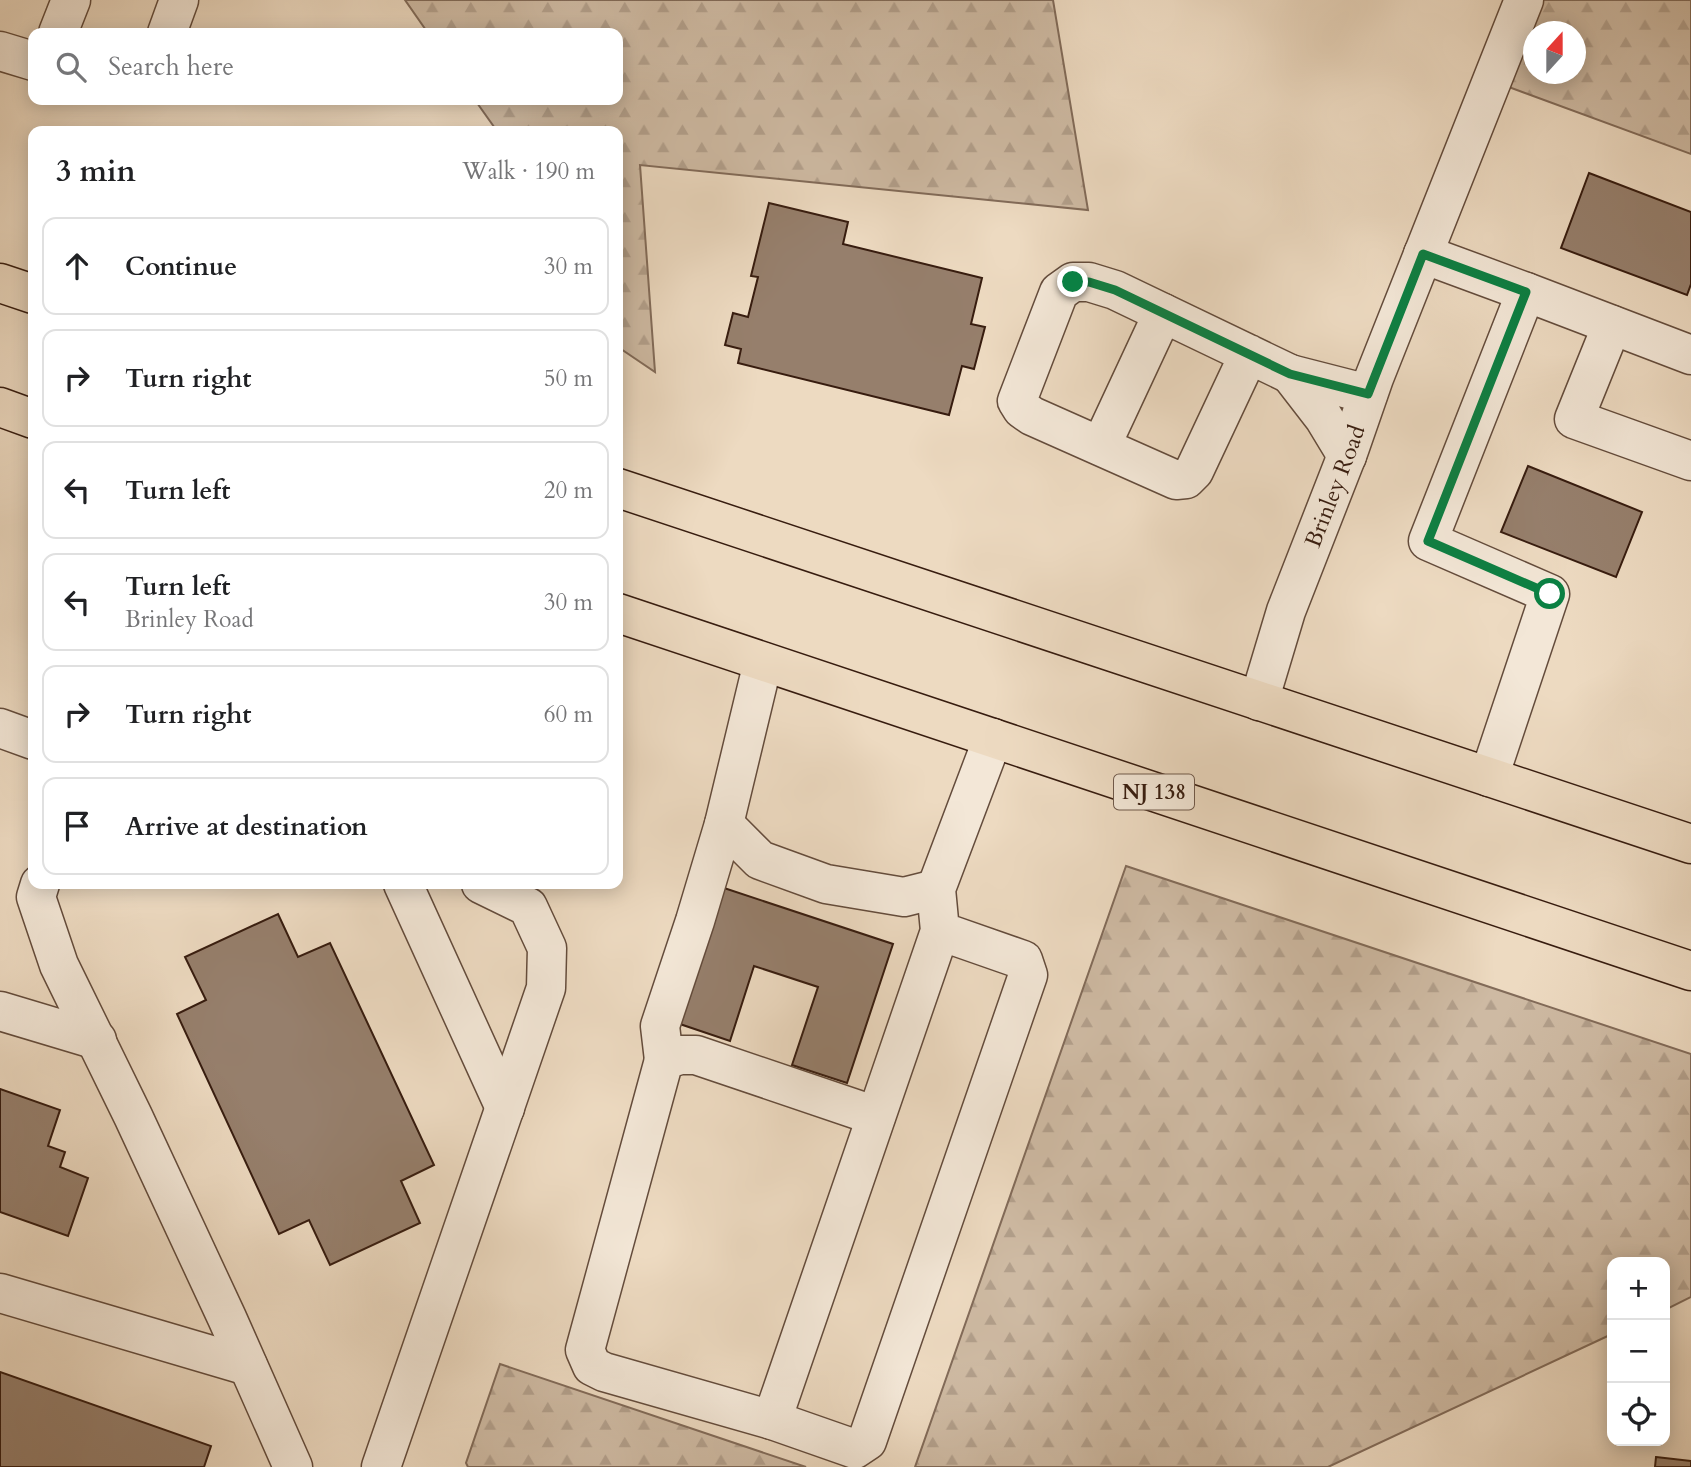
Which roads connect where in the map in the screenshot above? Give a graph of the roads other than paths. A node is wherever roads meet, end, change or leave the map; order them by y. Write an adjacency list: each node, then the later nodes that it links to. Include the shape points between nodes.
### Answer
1 (71, 0): 4 (street)
2 (179, 0): 5 (street)
3 (1524, 0): 8 (street, Brinley Road)
4 (60, 28)
5 (169, 28)
6 (0, 51): 7 (street)
7 (28, 59)
8 (1423, 254): 11 (street); 17 (street, Brinley Road)
9 (0, 283): 10 (highway)
10 (28, 292)
11 (1526, 292): 13 (street); 30 (street, via 1428,541 1550,594)
12 (1163, 313): 14 (street); 20 (street); 20 (street, via 1089,282 1073,282 1059,292 1017,401 1032,416)
13 (1612, 325): 15 (street); 22 (street, via 1574,419)
14 (1249, 355): 16 (street); 20 (street, via 1194,471 1186,479 1176,480)
15 (1691, 355)
16 (1290, 374): 17 (street); 21 (street)
17 (1368, 394): 21 (street, Brinley Road)
18 (0, 407): 19 (highway)
19 (28, 417)
20 (1101, 446)
21 (1347, 456): 26 (street, Brinley Road, via 1286,611)
22 (1691, 461)
23 (623, 490): 26 (highway)
24 (623, 615): 25 (highway, NJ 138)
25 (762, 662): 29 (highway, NJ 138); 31 (street)
26 (1259, 701): 30 (highway)
27 (0, 728): 28 (street)
28 (28, 738)
29 (993, 738): 36 (street); 38 (highway, NJ 138)
30 (1489, 777): 32 (highway)
31 (724, 824): 36 (street, via 760,860 826,884 904,897); 41 (street, via 660,1026)
32 (1691, 844)
33 (38, 889): 40 (street, via 36,897 60,965)
34 (405, 889): 42 (street)
35 (491, 889): 42 (street, via 528,907 547,948 546,988)
36 (936, 889): 37 (street)
37 (940, 931): 43 (street); 46 (street, via 1023,960 1028,975 867,1441 855,1450)
38 (1691, 971)
39 (0, 1011): 40 (street)
40 (97, 1040): 45 (street)
41 (664, 1060): 43 (street, via 696,1055); 46 (street, via 585,1350 592,1366 604,1372)
42 (505, 1108): 48 (street)
43 (876, 1116): 46 (street)
44 (0, 1293): 45 (street)
45 (248, 1366): 47 (street)
46 (772, 1420)
47 (293, 1467)
48 (381, 1467)

